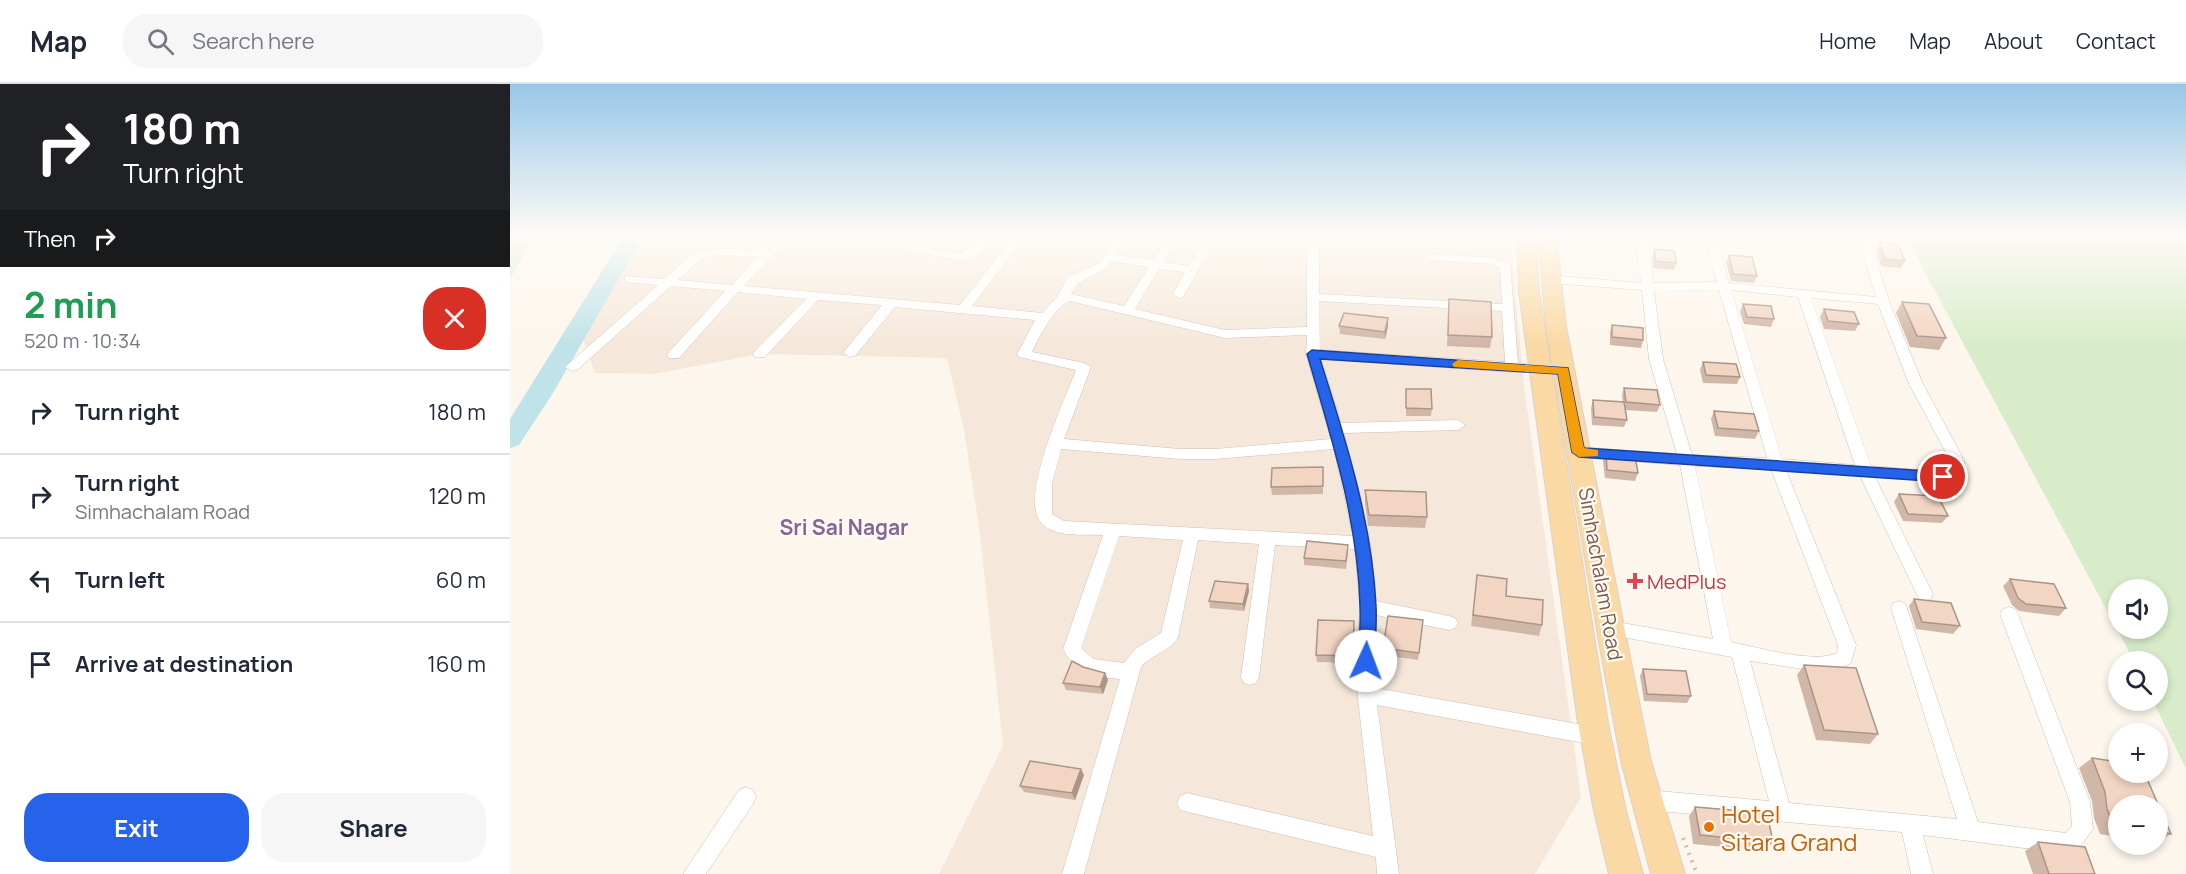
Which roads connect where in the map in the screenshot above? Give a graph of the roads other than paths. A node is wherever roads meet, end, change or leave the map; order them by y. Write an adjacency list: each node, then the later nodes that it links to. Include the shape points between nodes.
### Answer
1 (682, 272): 16 (street)
2 (751, 272): 19 (street)
3 (992, 272): 28 (street)
4 (1089, 272): 24 (street, via 1072,280)
5 (1151, 272): 29 (street)
6 (1191, 272): 21 (street)
7 (1313, 272): 23 (street)
8 (1506, 272): 27 (street)
9 (1528, 272): 38 (main road, via 1529,292)
10 (1549, 272): 15 (main road, Simhachalam Road)
11 (1645, 272): 18 (street)
12 (1720, 272): 17 (street)
13 (1874, 272): 25 (street)
14 (629, 279): 16 (street)
15 (1550, 279): 18 (street); 38 (main road, Simhachalam Road)
16 (668, 284): 19 (street); 36 (street)
17 (1724, 286): 18 (street); 20 (street); 44 (street)
18 (1646, 287): 43 (street, via 1656,359)
19 (736, 290): 22 (street); 35 (street)
20 (1803, 293): 25 (street); 45 (street)
21 (1179, 294)
22 (816, 295): 26 (street); 33 (street)
23 (1313, 297): 27 (street); 31 (street)
24 (1064, 298): 29 (street); 30 (street)
25 (1883, 301): 45 (street, via 1916,384 1957,460 1958,472 1943,477)
26 (891, 303): 28 (street); 32 (street)
27 (1509, 308): 37 (street)
28 (963, 309): 30 (street)
29 (1127, 311): 31 (street, via 1225,334)
30 (1043, 317): 41 (street, via 1024,354 1084,367)
31 (1313, 331): 34 (street)
32 (850, 353)
33 (760, 354)
34 (1312, 354): 37 (street); 40 (street)
35 (674, 356)
36 (572, 367)
37 (1512, 368): 38 (street)
38 (1551, 370): 42 (main road, Simhachalam Road); 60 (main road)
39 (1458, 425): 40 (street)
40 (1337, 435): 41 (street, via 1215,454); 49 (street)
41 (1057, 444): 46 (street, via 1043,490 1047,520 1063,527)
42 (1579, 452): 43 (street); 55 (main road, Simhachalam Road)
43 (1686, 460): 44 (street); 56 (street)
44 (1776, 464): 45 (street); 56 (street, via 1847,645 1845,658 1831,665)
45 (1865, 471): 50 (street)
46 (1113, 529): 47 (street); 57 (street, via 1072,649 1076,659 1086,666)
47 (1192, 533): 48 (street); 57 (street, via 1169,637 1136,658)
48 (1268, 538): 49 (street); 58 (street)
49 (1362, 543): 51 (street)
50 (1925, 594)
51 (1368, 606): 54 (street); 59 (street)
52 (1899, 608): 66 (street)
53 (2009, 614): 66 (street, via 2076,792 2083,829 2070,844)
54 (1449, 623)
55 (1611, 628): 56 (street); 62 (main road, Simhachalam Road)
56 (1731, 651): 64 (street)
57 (1131, 672): 69 (street)
58 (1250, 677)
59 (1367, 695): 60 (street); 67 (street)
60 (1595, 736): 71 (main road)
61 (746, 797): 68 (street)
62 (1647, 800): 64 (street); 72 (main road, Simhachalam Road)
63 (1187, 803): 67 (street)
64 (1782, 813): 65 (street)
65 (1910, 823): 66 (street); 73 (street)
66 (1971, 831)
67 (1385, 849): 70 (street)
68 (694, 874)
69 (1073, 874)
70 (1388, 874)
71 (1626, 874)
72 (1668, 874)
73 (1922, 874)

